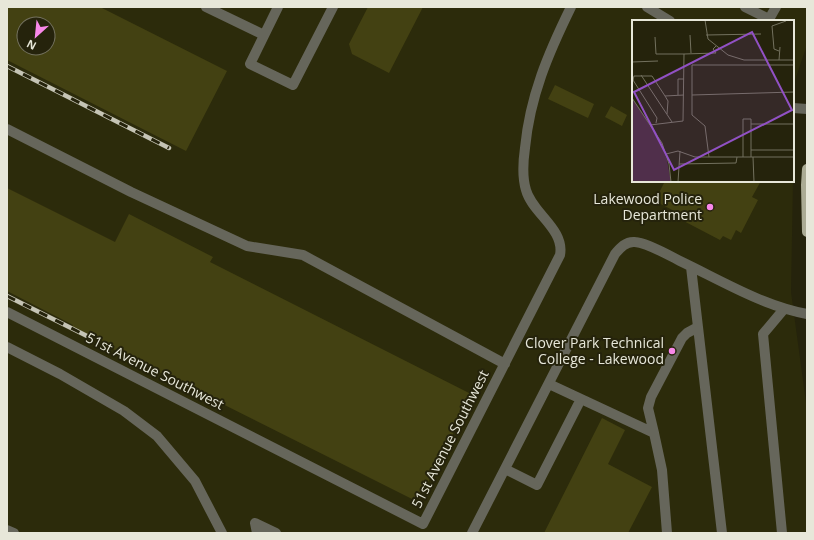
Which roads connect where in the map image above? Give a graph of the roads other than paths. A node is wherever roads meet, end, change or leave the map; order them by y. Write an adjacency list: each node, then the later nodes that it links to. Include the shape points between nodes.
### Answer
1 (206, 7): 10 (street)
2 (278, 7): 10 (street)
3 (333, 7): 10 (street, via 293,85 250,64)
4 (571, 7): 22 (street, 51st Avenue Southwest, via 536,88 526,137 523,172 525,190 531,203 556,232 562,247)
5 (648, 7): 8 (street)
6 (745, 7): 9 (street)
7 (776, 7): 9 (street)
8 (668, 20)
9 (768, 20)
10 (264, 35)
11 (794, 108): 12 (street)
12 (807, 109)
13 (7, 129): 22 (street, via 131,192 247,246 303,255)
14 (807, 169): 15 (main road)
15 (807, 232)
16 (691, 267): 17 (street); 20 (street); 23 (street, via 635,242 624,244 615,254)
17 (784, 309): 19 (street); 35 (street, via 763,334)
18 (7, 312): 22 (street, 51st Avenue Southwest, via 423,524)
19 (807, 314)
20 (698, 327): 25 (street, via 682,338 651,397 648,408); 34 (street)
21 (7, 347): 29 (street, via 124,411 157,436 195,481)
22 (505, 364)
23 (549, 384): 24 (street); 26 (street)
24 (581, 399): 25 (street); 26 (street, via 537,485)
25 (654, 433): 33 (street, via 662,470)
26 (505, 469): 32 (street)
27 (7, 530): 28 (street)
28 (14, 533)
29 (222, 533)
30 (257, 533): 31 (street, via 255,523)
31 (276, 533)
32 (472, 533)
33 (667, 533)
34 (722, 533)
35 (782, 533)

